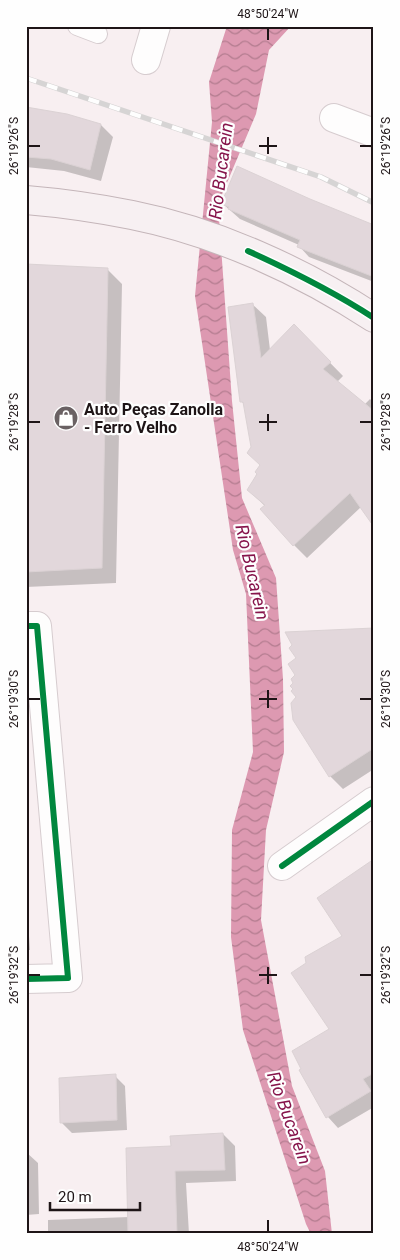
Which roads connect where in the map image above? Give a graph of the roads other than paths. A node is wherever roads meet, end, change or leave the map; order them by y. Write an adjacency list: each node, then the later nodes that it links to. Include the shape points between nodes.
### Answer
1 (77, 26): 3 (lane)
2 (156, 26): 4 (street)
3 (98, 34)
4 (146, 60)
5 (334, 118): 6 (street)
6 (374, 133)
7 (26, 200): 8 (main road, via 133,215 177,226 248,251 304,277)
8 (374, 318)
9 (26, 626): 12 (street, via 37,626 68,978)
10 (374, 800): 11 (street)
11 (282, 866)
12 (26, 979)

